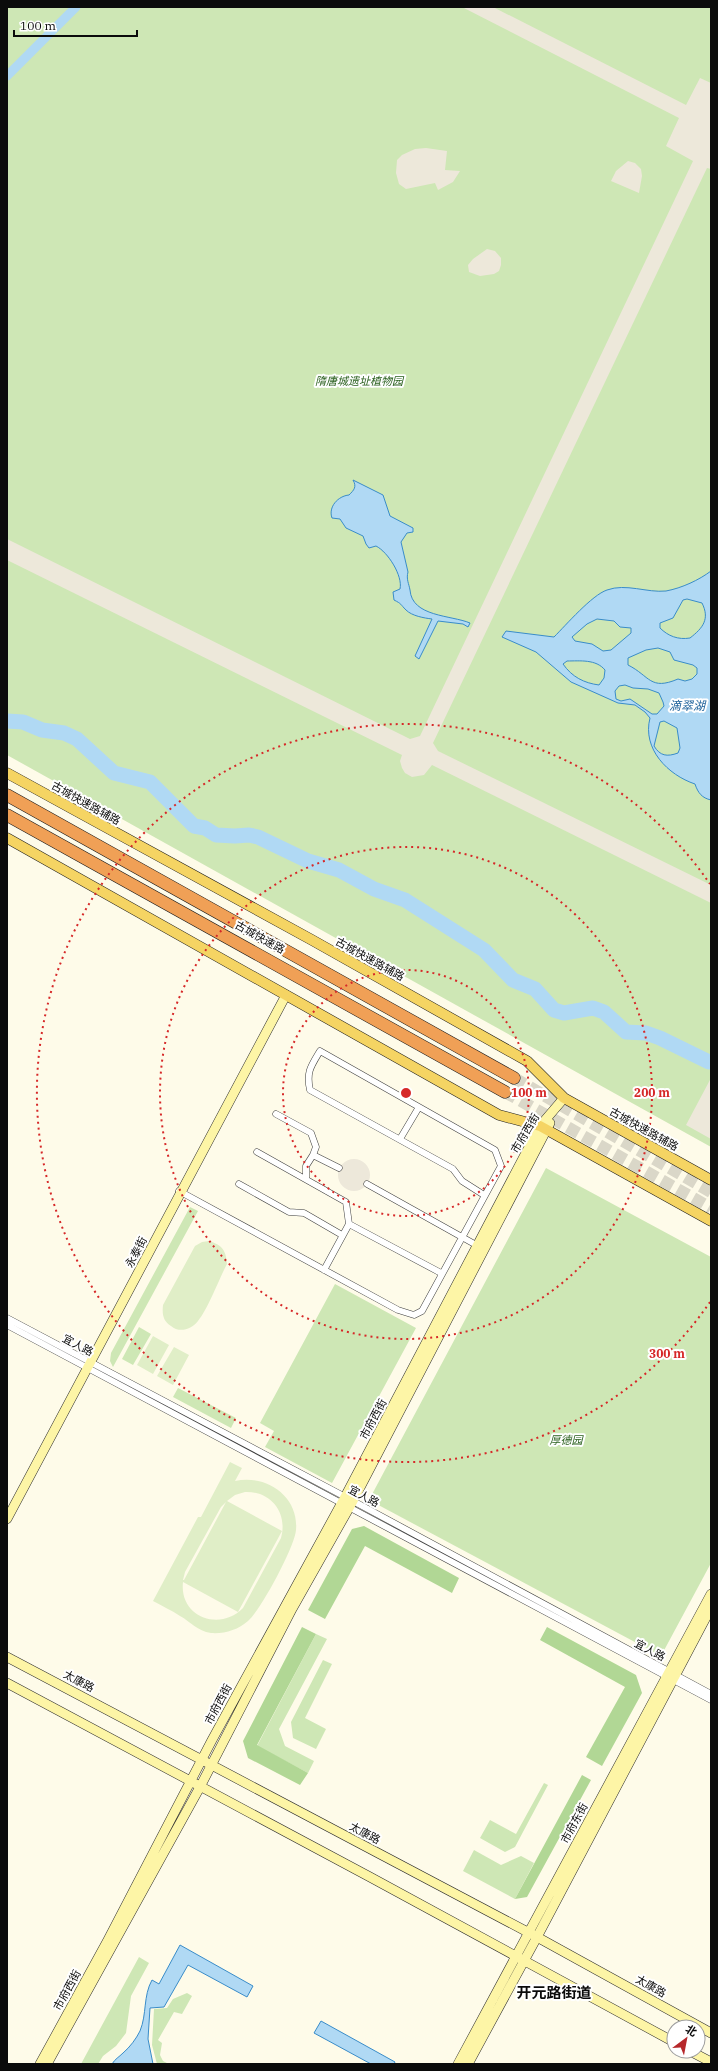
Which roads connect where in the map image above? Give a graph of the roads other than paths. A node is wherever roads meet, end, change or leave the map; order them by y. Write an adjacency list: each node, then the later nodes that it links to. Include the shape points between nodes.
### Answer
1 (7, 773): 8 (main road, 古城快速路辅路, via 527,1061)
2 (7, 795): 6 (highway, 古城快速路)
3 (7, 815): 7 (highway, 古城快速路)
4 (7, 838): 5 (main road)
5 (284, 994): 11 (main road, via 499,1115); 20 (street, 永泰街)
6 (514, 1078)
7 (505, 1092)
8 (564, 1098): 11 (street, 市府西街); 17 (main road, 古城快速路辅路)
9 (419, 1107): 12 (street); 12 (street, via 320,1051 311,1066 307,1077 310,1090); 21 (street, via 495,1150 501,1166)
10 (276, 1114): 14 (street, via 311,1133 316,1147)
11 (543, 1128): 22 (main road); 26 (street, 市府西街); 32 (street, 市府西街)
12 (400, 1139): 21 (street, via 453,1168 462,1181)
13 (257, 1152): 16 (street)
14 (313, 1155): 15 (street); 16 (street, via 306,1166)
15 (339, 1168)
16 (306, 1179): 23 (street, via 346,1202)
17 (711, 1180)
18 (238, 1184): 24 (street, via 290,1212 304,1214)
19 (367, 1184): 25 (street)
20 (179, 1191): 27 (street); 31 (street, 永泰街)
21 (484, 1195): 25 (street)
22 (711, 1220)
23 (349, 1224): 24 (street); 28 (street)
24 (342, 1235): 27 (street)
25 (461, 1237): 26 (street); 28 (street)
26 (478, 1246): 32 (street, 市府西街)
27 (324, 1270): 28 (street, via 398,1310 414,1315 422,1311)
28 (441, 1273)
29 (7, 1318): 31 (street, 宜人路)
30 (7, 1325): 31 (street, 宜人路)
31 (87, 1364): 32 (street, 宜人路); 33 (street, 永泰街); 34 (street, 永泰街)
32 (347, 1502): 38 (street, 宜人路); 42 (street, 市府西街); 43 (street, 市府西街)
33 (7, 1507)
34 (7, 1519)
35 (711, 1594): 38 (street, 市府东街)
36 (711, 1608): 38 (street, 市府东街)
37 (7, 1657): 42 (street, 太康路)
38 (672, 1677): 40 (street, 宜人路); 41 (street, 宜人路); 46 (street, 市府东街); 47 (street, 市府东街)
39 (7, 1684): 44 (street)
40 (711, 1694)
41 (711, 1700)
42 (202, 1760): 43 (street, 太康路); 44 (street, 市府西街)
43 (211, 1765): 45 (street, 市府西街); 46 (street, 太康路)
44 (190, 1782): 45 (street); 51 (street, 市府西街)
45 (200, 1787): 48 (street); 52 (street, 市府西街)
46 (528, 1932): 47 (street, 太康路); 48 (street, 市府东街)
47 (537, 1937): 48 (street, 市府东街); 49 (street, 太康路)
48 (520, 1958): 50 (street); 53 (street, 市府东街); 54 (street, 市府东街)
49 (711, 2033)
50 (666, 2038)
51 (40, 2064)
52 (47, 2064)
53 (458, 2064)
54 (468, 2064)

